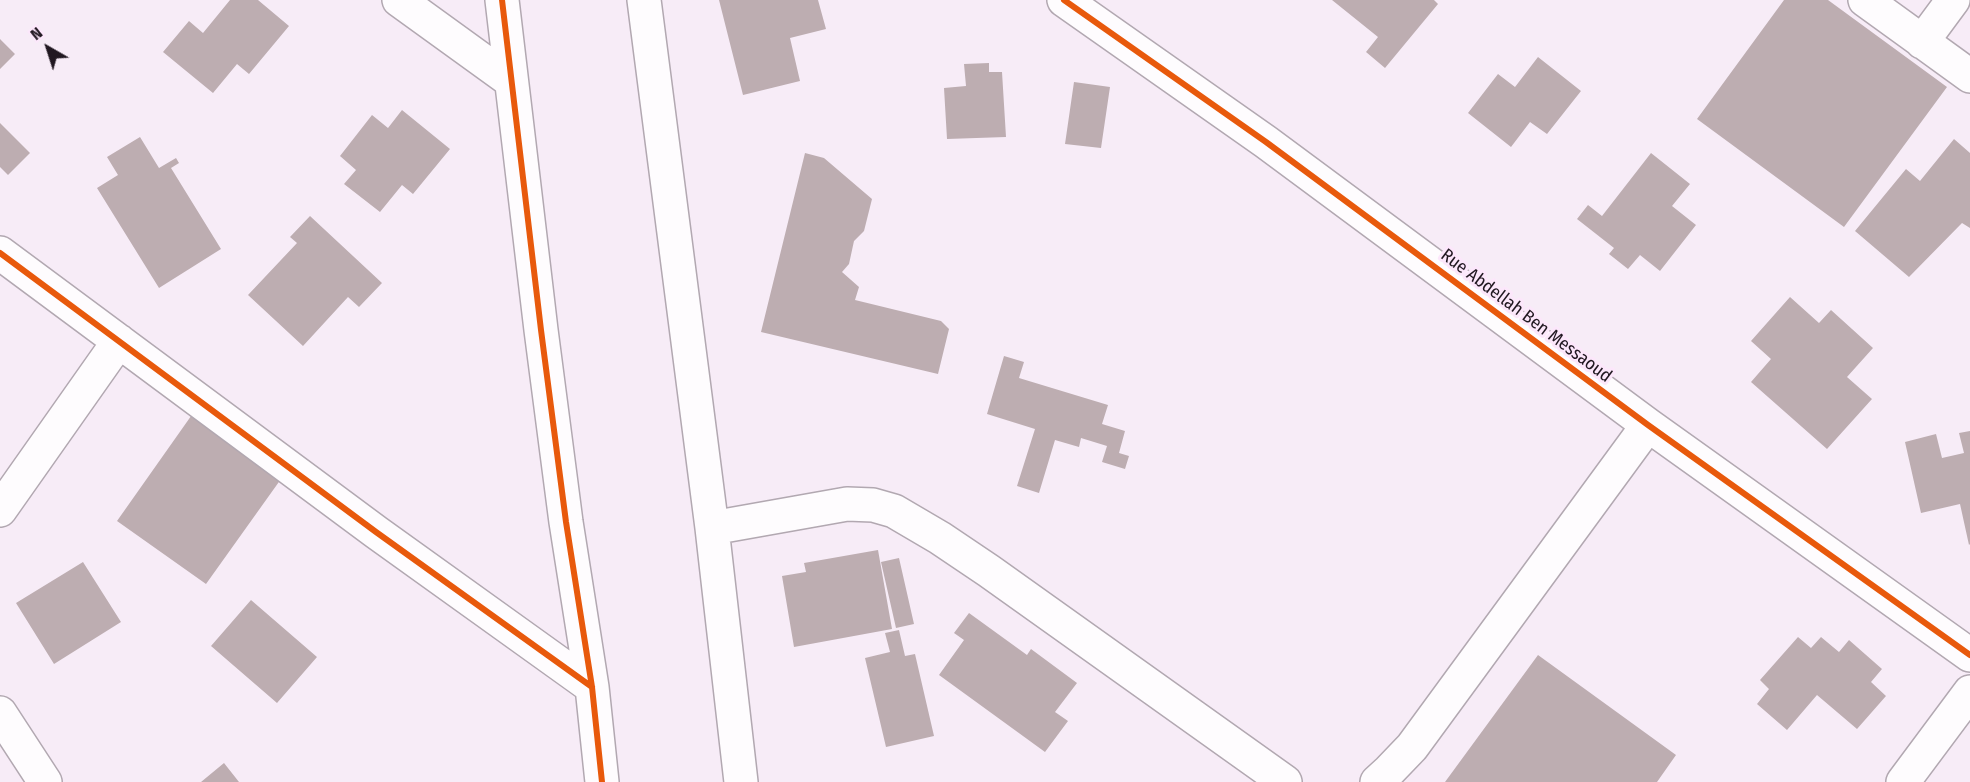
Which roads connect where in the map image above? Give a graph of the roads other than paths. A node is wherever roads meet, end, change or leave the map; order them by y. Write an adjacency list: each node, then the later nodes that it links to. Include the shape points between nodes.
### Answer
1 (399, 0): 9 (street)
2 (502, 0): 9 (street)
3 (644, 0): 14 (street)
4 (1064, 0): 12 (street, Rue Abdellah Ben Messaoud, via 1266,142)
5 (1865, 0): 7 (street)
6 (1953, 0): 7 (street)
7 (1922, 42): 8 (street)
8 (1970, 76)
9 (511, 81): 16 (street, via 563,499)
10 (0, 253): 11 (street)
11 (119, 341): 13 (street); 16 (street)
12 (1648, 425): 15 (street, Rue Abdellah Ben Messaoud); 23 (street, via 1412,747)
13 (0, 510)
14 (712, 528): 21 (street); 22 (street, via 848,504 894,511 989,571)
15 (1970, 656)
16 (592, 687): 20 (street)
17 (1970, 692): 24 (street)
18 (0, 713): 19 (street)
19 (45, 782)
20 (602, 782)
21 (741, 782)
22 (1285, 782)
23 (1377, 782)
24 (1903, 782)

